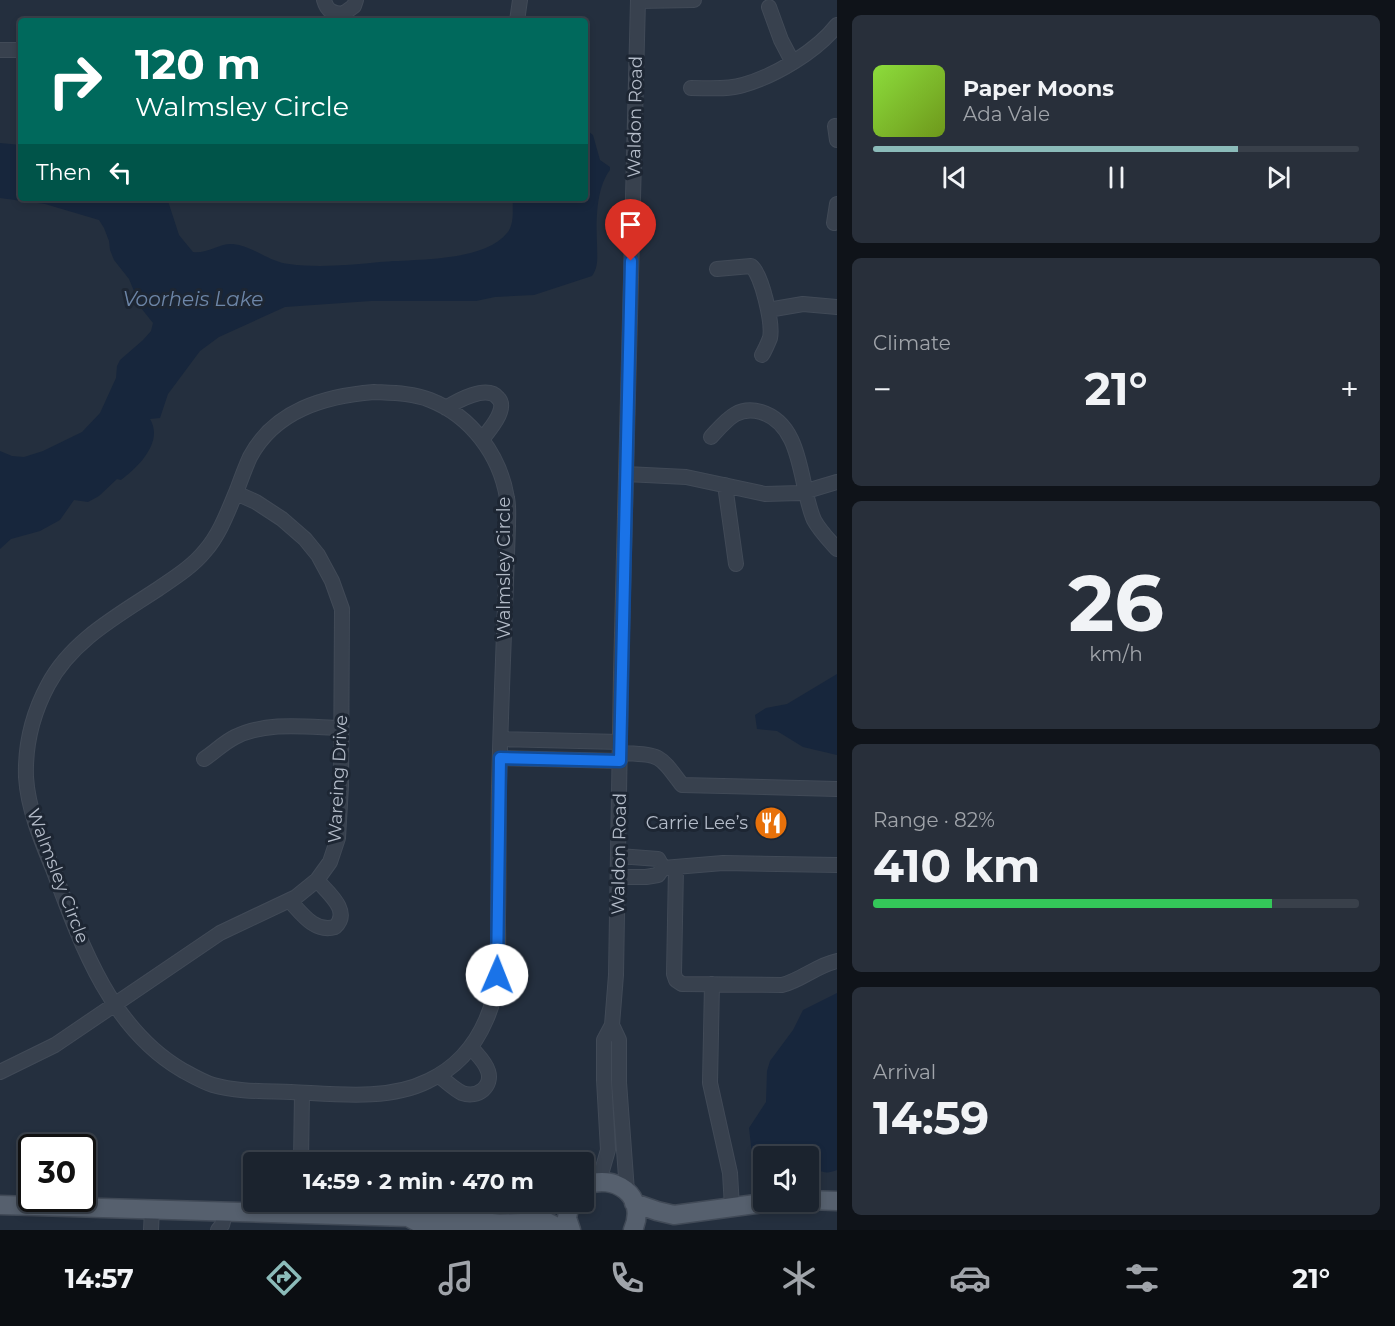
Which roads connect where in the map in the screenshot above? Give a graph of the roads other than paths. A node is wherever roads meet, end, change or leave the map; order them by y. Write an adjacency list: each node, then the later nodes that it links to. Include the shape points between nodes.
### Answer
1 (324, 0): 2 (street, via 333,14 343,14)
2 (356, 0)
3 (520, 0): 7 (street)
4 (694, 0): 5 (street)
5 (638, 1): 22 (street, Waldon Road)
6 (769, 7): 11 (street)
7 (517, 18)
8 (837, 25): 11 (street, via 826,39)
9 (0, 50): 10 (street)
10 (18, 50)
11 (792, 62): 12 (street, via 742,85)
12 (691, 88)
13 (837, 204): 14 (street)
14 (834, 223)
15 (717, 269): 17 (street, via 754,268)
16 (837, 307): 17 (street, via 803,304)
17 (768, 310): 18 (street, via 770,338)
18 (762, 355)
19 (446, 408): 21 (street, Walmsley Circle); 21 (street, via 481,393 496,395 501,410); 26 (street, Walmsley Circle, via 409,394 375,392 347,394 302,407 272,428 257,446)
20 (711, 437): 25 (street, via 737,412 761,412 775,418 794,448)
21 (482, 440): 30 (street, Walmsley Circle, via 499,467 508,499)
22 (626, 474): 24 (street); 31 (street, Waldon Road)
23 (837, 482): 25 (street)
24 (724, 485): 25 (street, via 765,494); 28 (street)
25 (805, 491): 27 (street, via 818,526)
26 (236, 493): 29 (street, Wareing Drive, via 256,502 298,532 318,555 332,581 342,609); 43 (street, Walmsley Circle, via 205,552 80,644 56,671 34,717 26,776 37,827 94,970)
27 (837, 549)
28 (736, 564)
29 (342, 728): 33 (street, via 285,726 257,730 236,736); 39 (street, Wareing Drive, via 338,838 330,862)
30 (501, 739): 31 (street); 32 (street, Walmsley Circle)
31 (620, 752): 32 (street); 34 (street, via 662,759 682,785); 35 (street, Waldon Road)
32 (500, 758): 45 (street, Walmsley Circle, via 495,998)
33 (204, 759)
34 (837, 789)
35 (619, 856): 37 (street, via 658,859); 38 (street, Waldon Road)
36 (837, 864): 37 (street, via 723,863)
37 (669, 868): 38 (street, via 646,877); 42 (street, via 676,980 682,984)
38 (618, 877): 44 (street, Waldon Road)
39 (317, 880): 40 (street, Wareing Drive); 40 (street, via 340,909 341,918 335,927 316,926)
40 (290, 901): 43 (street, Wareing Drive, via 220,933)
41 (837, 961): 42 (street, via 782,985)
42 (712, 984): 57 (street, via 710,1083 730,1173)
43 (115, 1005): 46 (street, Wareing Drive, via 55,1045); 48 (street, Walmsley Circle, via 150,1047 181,1069 212,1084)
44 (612, 1025): 50 (street, Waldon Road, via 604,1040 608,1150); 52 (street, Waldon Road, via 619,1040)
45 (471, 1047): 47 (street, Walmsley Circle); 47 (street, via 489,1073 488,1084 481,1092 462,1093)
46 (0, 1072)
47 (439, 1076): 48 (street, Walmsley Circle, via 400,1091)
48 (302, 1093): 49 (street)
49 (301, 1152)
50 (594, 1178)
51 (594, 1184): 52 (main road, via 610,1182)
52 (630, 1197): 57 (main road, via 674,1215); 71 (main road, via 637,1217)
53 (819, 1200): 54 (main road)
54 (837, 1201)
55 (753, 1204): 57 (main road)
56 (0, 1205): 58 (main road)
57 (732, 1207)
58 (152, 1208): 60 (main road); 67 (street)
59 (243, 1210): 60 (main road)
60 (226, 1211): 68 (street)
61 (322, 1212): 65 (main road)
62 (423, 1212): 64 (main road)
63 (568, 1212): 70 (main road)
64 (408, 1217): 65 (main road); 66 (main road, via 423,1225)
65 (370, 1223)
66 (473, 1227): 69 (main road, via 547,1222)
67 (151, 1230)
68 (218, 1230)
69 (563, 1230)
70 (571, 1230)
71 (633, 1230)

